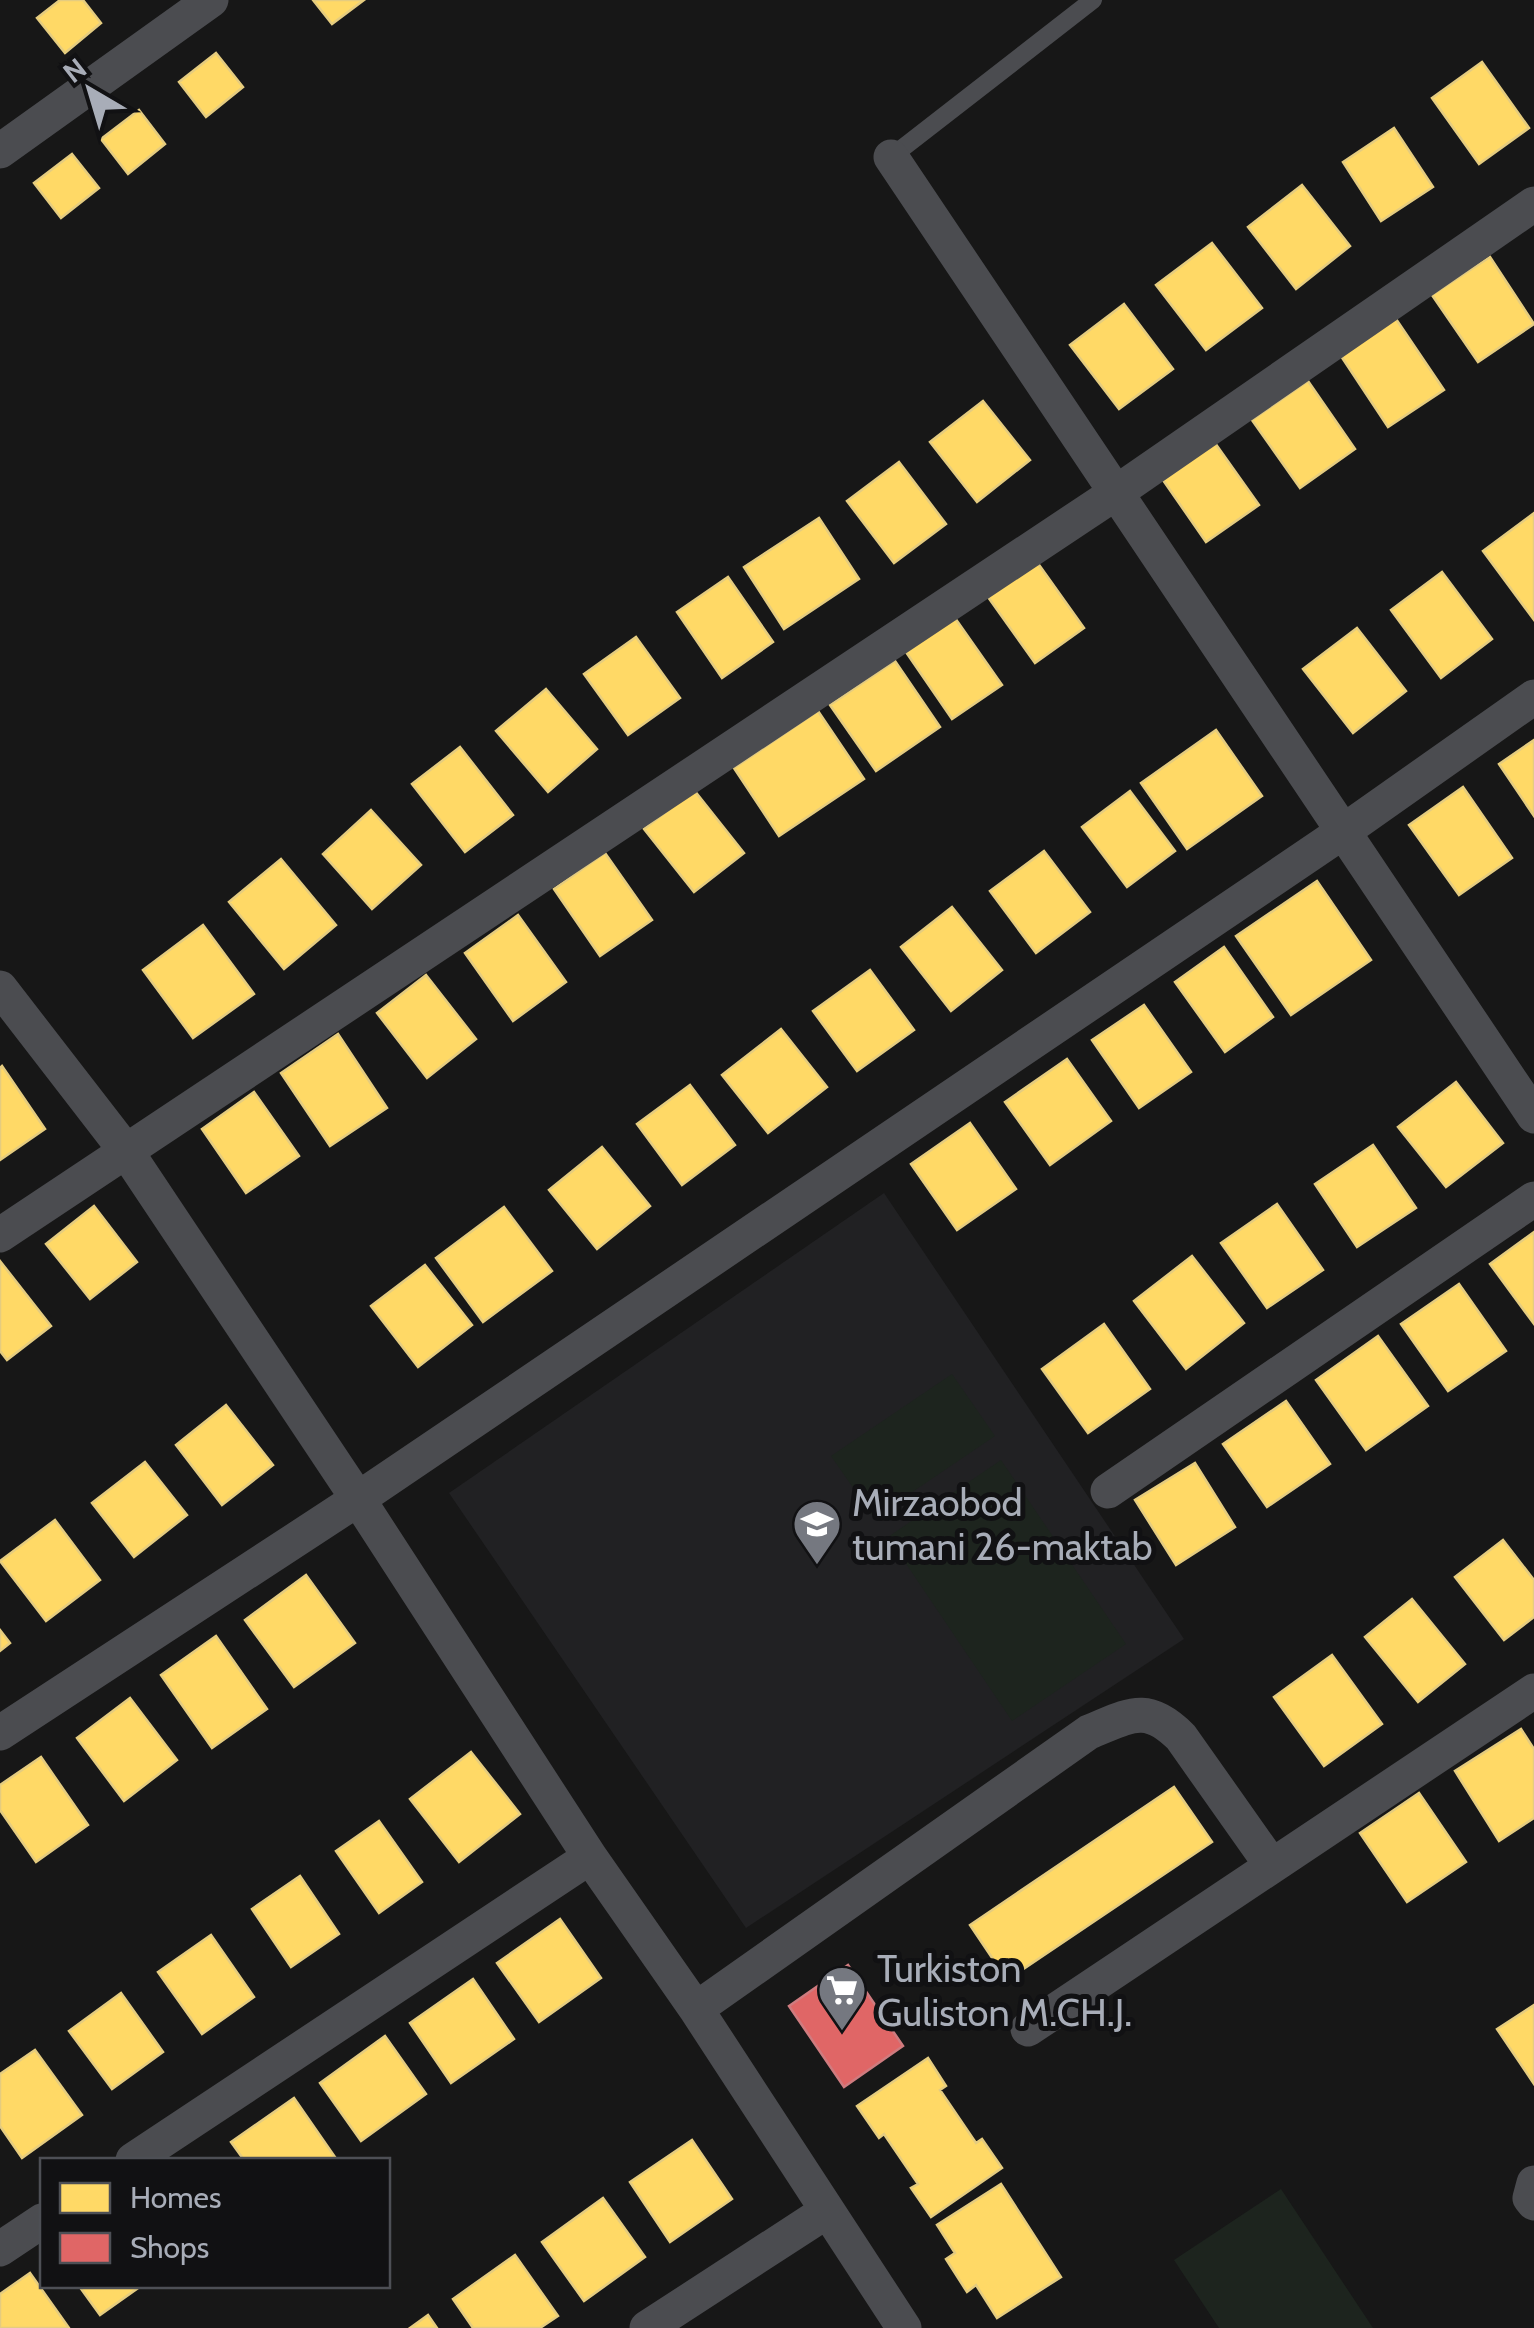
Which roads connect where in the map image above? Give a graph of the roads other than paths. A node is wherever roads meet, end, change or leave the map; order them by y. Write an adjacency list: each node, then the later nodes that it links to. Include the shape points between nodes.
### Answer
1 (211, 0): 3 (street)
2 (1093, 0): 4 (lane)
3 (0, 151)
4 (891, 157): 6 (street)
5 (1534, 204): 6 (street)
6 (1118, 492): 8 (street); 11 (street)
7 (1534, 697): 8 (street)
8 (1344, 831): 10 (street); 15 (street)
9 (0, 988): 11 (street)
10 (1534, 1116)
11 (126, 1151): 13 (street); 15 (street)
12 (1534, 1199): 14 (street)
13 (0, 1235)
14 (1108, 1491)
15 (358, 1499): 17 (street); 18 (street)
16 (1534, 1691): 19 (street)
17 (0, 1733)
18 (590, 1856): 20 (street); 22 (street)
19 (1272, 1866): 20 (street, via 1181,1738 1164,1720 1133,1714 1089,1732); 21 (street)
20 (696, 2009): 25 (street)
21 (1028, 2030)
22 (136, 2158)
23 (1534, 2183): 24 (street)
24 (1534, 2203)
25 (827, 2211): 28 (street); 29 (street)
26 (40, 2221): 27 (street)
27 (0, 2249)
28 (646, 2328)
29 (904, 2328)

